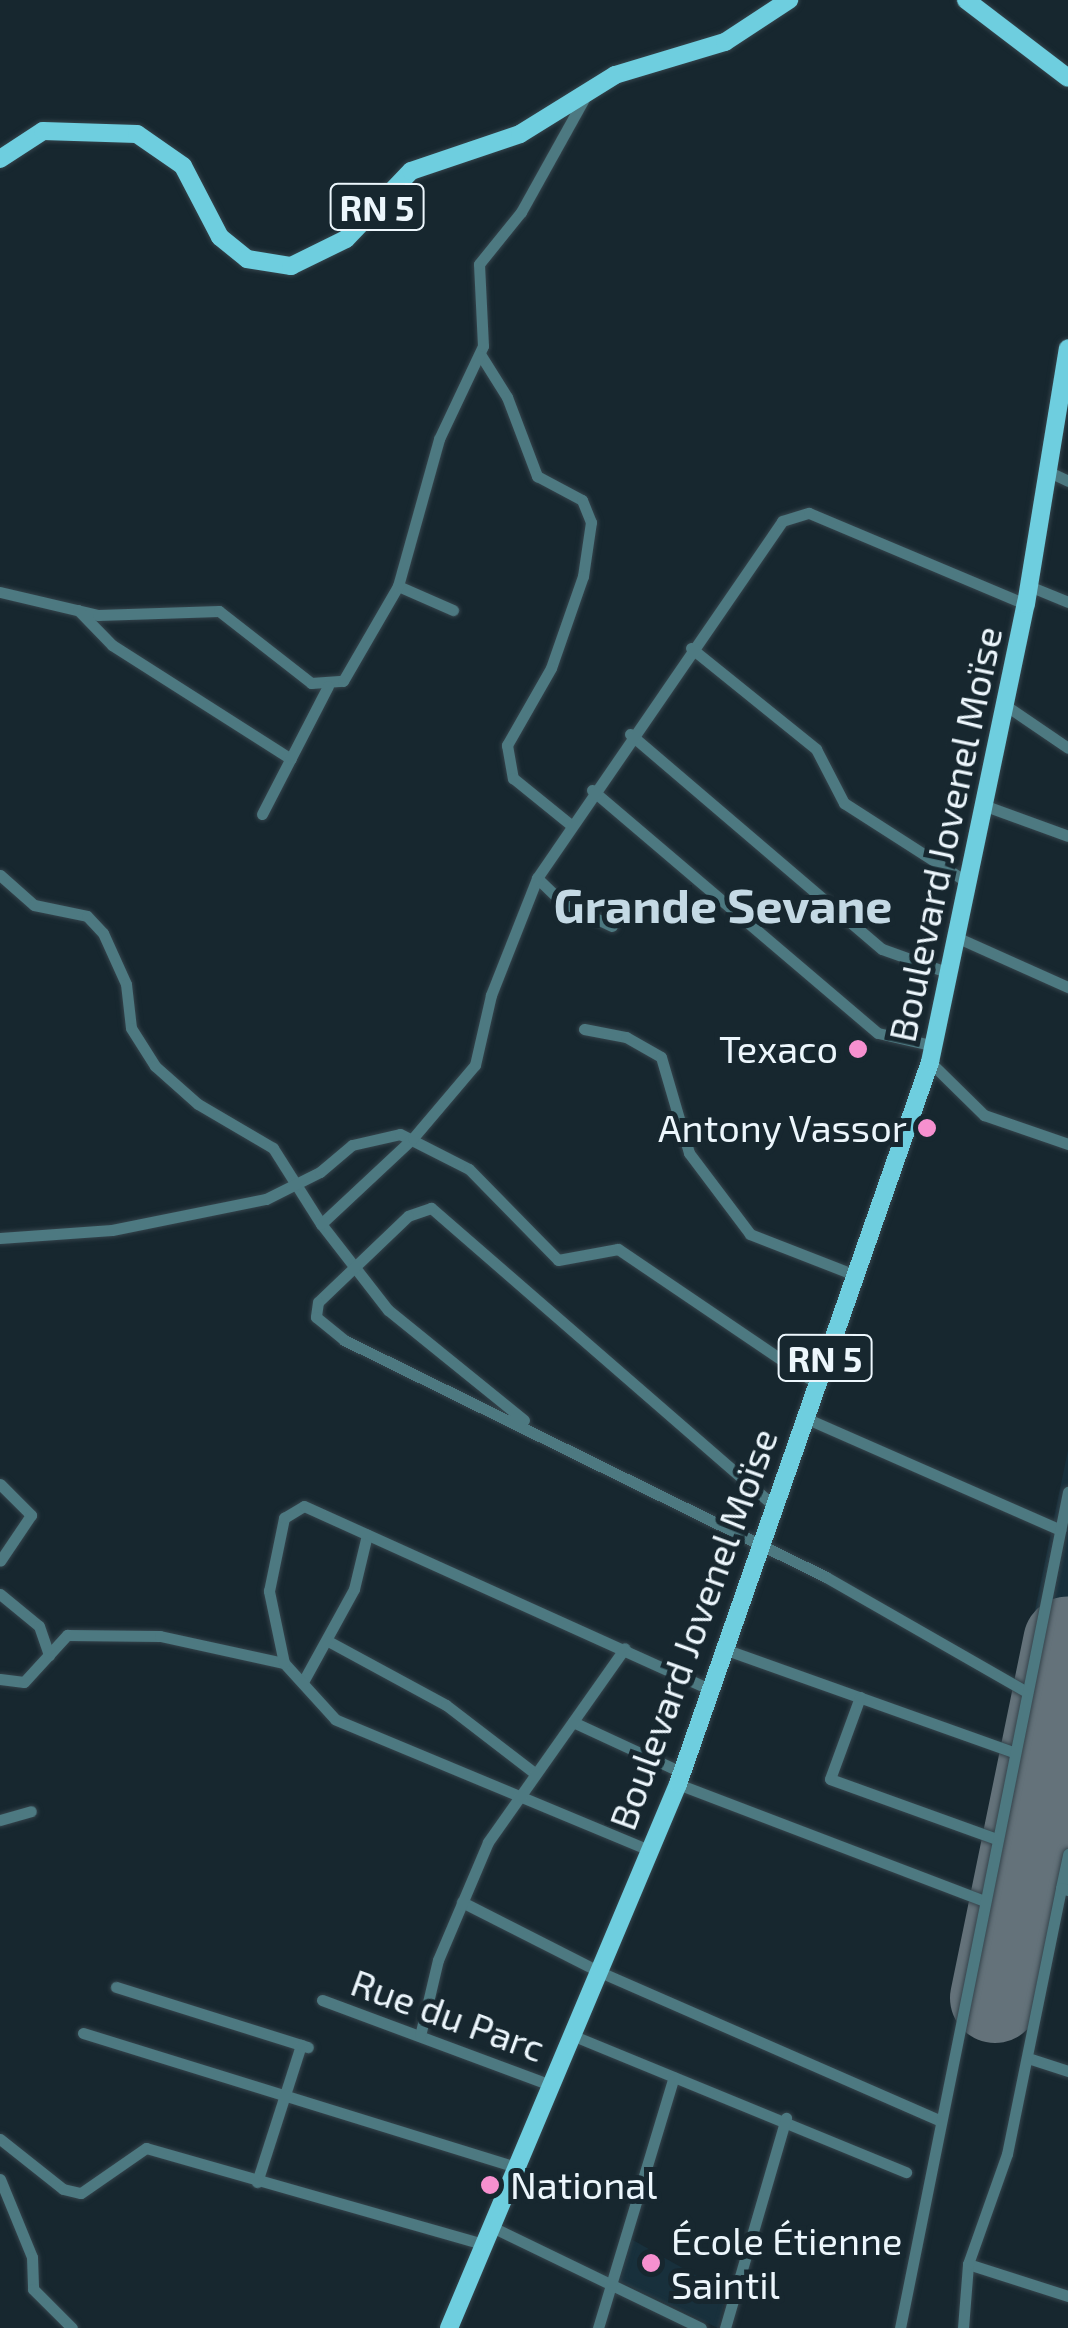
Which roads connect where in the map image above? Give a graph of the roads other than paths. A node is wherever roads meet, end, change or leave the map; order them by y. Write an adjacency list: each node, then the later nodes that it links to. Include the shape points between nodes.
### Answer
1 (789, 0): 4 (main road, RN 5, via 725,42)
2 (966, 0): 3 (main road)
3 (1068, 78)
4 (590, 89): 5 (main road, RN 5, via 520,134 411,171 346,238 291,266 247,259 220,237 183,166 137,134 43,131); 7 (street, via 521,212 479,264)
5 (0, 159)
6 (1068, 348): 8 (main road, Boulevard Jovenel Moïse / RN 5)
7 (480, 354): 10 (street, via 438,439); 25 (street, via 506,398 536,476 582,500 591,522 583,576 550,668 506,744 513,778)
8 (1046, 471): 9 (street); 12 (main road, Boulevard Jovenel Moïse / RN 5)
9 (1068, 480)
10 (398, 586): 15 (street); 17 (street, via 356,670)
11 (0, 592): 14 (street)
12 (1028, 595): 13 (street); 16 (street, via 796,514 770,532); 18 (main road, Boulevard Jovenel Moïse / RN 5)
13 (1068, 602)
14 (78, 610): 17 (street, via 219,611 252,631 294,673); 21 (street, via 112,645)
15 (454, 610)
16 (690, 648): 19 (street); 29 (street, via 816,748 844,803)
17 (328, 686): 21 (street)
18 (1005, 705): 20 (street); 23 (main road, Boulevard Jovenel Moïse / RN 5)
19 (630, 734): 22 (street); 32 (street, via 882,949)
20 (1068, 748)
21 (291, 759): 24 (street)
22 (592, 790): 25 (street); 35 (street, via 878,1033)
23 (983, 805): 26 (street); 29 (main road, Boulevard Jovenel Moïse / RN 5)
24 (262, 814)
25 (571, 825): 28 (street)
26 (1068, 836)
27 (0, 875): 38 (street, via 34,905 87,916 103,933 126,984 132,1028 155,1066 198,1104 273,1148)
28 (537, 878): 30 (street, via 564,903); 36 (street, via 492,995 484,1050)
29 (967, 882): 31 (main road, Boulevard Jovenel Moïse / RN 5)
30 (612, 926)
31 (956, 937): 32 (main road, Boulevard Jovenel Moïse / RN 5); 33 (street)
32 (950, 974): 35 (main road, Boulevard Jovenel Moïse / RN 5)
33 (1068, 987)
34 (584, 1029): 42 (street, via 626,1036 660,1057 689,1153 750,1234)
35 (933, 1054): 37 (street, via 984,1115); 42 (main road, Boulevard Jovenel Moïse / RN 5)
36 (414, 1138): 38 (street, via 374,1136); 39 (street); 43 (street, via 494,1189 558,1260 618,1249)
37 (1068, 1144)
38 (294, 1187): 39 (street); 40 (street, via 112,1230)
39 (321, 1224): 41 (street)
40 (0, 1238)
41 (350, 1269): 45 (street, via 425,1342); 45 (street, via 318,1302 323,1325 427,1385); 48 (street, via 416,1210 437,1212)
42 (855, 1275): 43 (main road, Boulevard Jovenel Moïse / RN 5)
43 (816, 1383): 44 (main road, Boulevard Jovenel Moïse / RN 5)
44 (804, 1418): 48 (main road, Boulevard Jovenel Moïse / RN 5); 49 (street)
45 (537, 1431): 51 (street)
46 (0, 1484): 52 (street, via 30,1515)
47 (1068, 1492): 49 (street)
48 (773, 1505): 51 (main road, Boulevard Jovenel Moïse / RN 5)
49 (1060, 1530): 62 (street)
50 (367, 1535): 54 (street, via 354,1589); 55 (street); 58 (street, via 304,1506 284,1518 270,1591)
51 (759, 1545): 56 (main road, Boulevard Jovenel Moïse / RN 5); 62 (street)
52 (0, 1561)
53 (0, 1594): 57 (street, via 40,1626)
54 (328, 1642): 60 (street); 66 (street, via 446,1705)
55 (625, 1648): 61 (street); 64 (street)
56 (724, 1649): 61 (main road, Boulevard Jovenel Moïse / RN 5); 63 (street)
57 (49, 1655): 58 (street, via 67,1635 160,1636); 59 (street, via 24,1682)
58 (284, 1662): 60 (street)
59 (0, 1680)
60 (304, 1680): 68 (street, via 335,1719)
61 (710, 1689): 67 (main road, Boulevard Jovenel Moïse / RN 5)
62 (1027, 1692): 65 (street)
63 (860, 1697): 65 (street); 71 (street, via 830,1779)
64 (573, 1722): 66 (street); 67 (street)
65 (1014, 1752): 71 (street)
66 (536, 1774): 68 (street)
67 (680, 1778): 72 (main road, Boulevard Jovenel Moïse / RN 5); 75 (street)
68 (518, 1800): 72 (street); 76 (street, via 488,1842)
69 (31, 1810): 70 (street)
70 (0, 1820)
71 (997, 1839): 75 (street)
72 (649, 1850): 77 (main road, Boulevard Jovenel Moïse / RN 5)
73 (1068, 1854): 74 (street)
74 (1064, 1889): 83 (street)
75 (982, 1900): 89 (street)
76 (462, 1902): 77 (street); 81 (street)
77 (600, 1972): 82 (main road, Boulevard Jovenel Moïse / RN 5); 89 (street)
78 (116, 1987): 87 (street, via 305,2046)
79 (322, 2000): 81 (street, Rue du Parc)
80 (83, 2033): 87 (street)
81 (420, 2036): 86 (street, Rue du Parc)
82 (574, 2036): 85 (street); 86 (main road, Boulevard Jovenel Moïse / RN 5)
83 (1031, 2059): 84 (street); 97 (street)
84 (1068, 2071)
85 (674, 2076): 88 (street); 98 (street)
86 (553, 2086): 91 (main road, Boulevard Jovenel Moïse / RN 5)
87 (288, 2094): 91 (street); 94 (street)
88 (786, 2118): 92 (street); 104 (street)
89 (939, 2120): 105 (street)
90 (0, 2139): 94 (street, via 63,2188 81,2193 146,2148)
91 (518, 2167): 95 (main road, Boulevard Jovenel Moïse / RN 5)
92 (906, 2172)
93 (0, 2179): 100 (street, via 32,2257 33,2289)
94 (256, 2182): 96 (street)
95 (492, 2227): 96 (main road, Boulevard Jovenel Moïse / RN 5); 98 (street)
96 (482, 2244): 101 (main road, Boulevard Jovenel Moïse / RN 5)
97 (968, 2264): 99 (street); 106 (street)
98 (613, 2282): 102 (street); 103 (street)
99 (1068, 2296)
100 (72, 2328)
101 (449, 2328)
102 (598, 2328)
103 (701, 2328)
104 (725, 2328)
105 (900, 2328)
106 (963, 2328)

